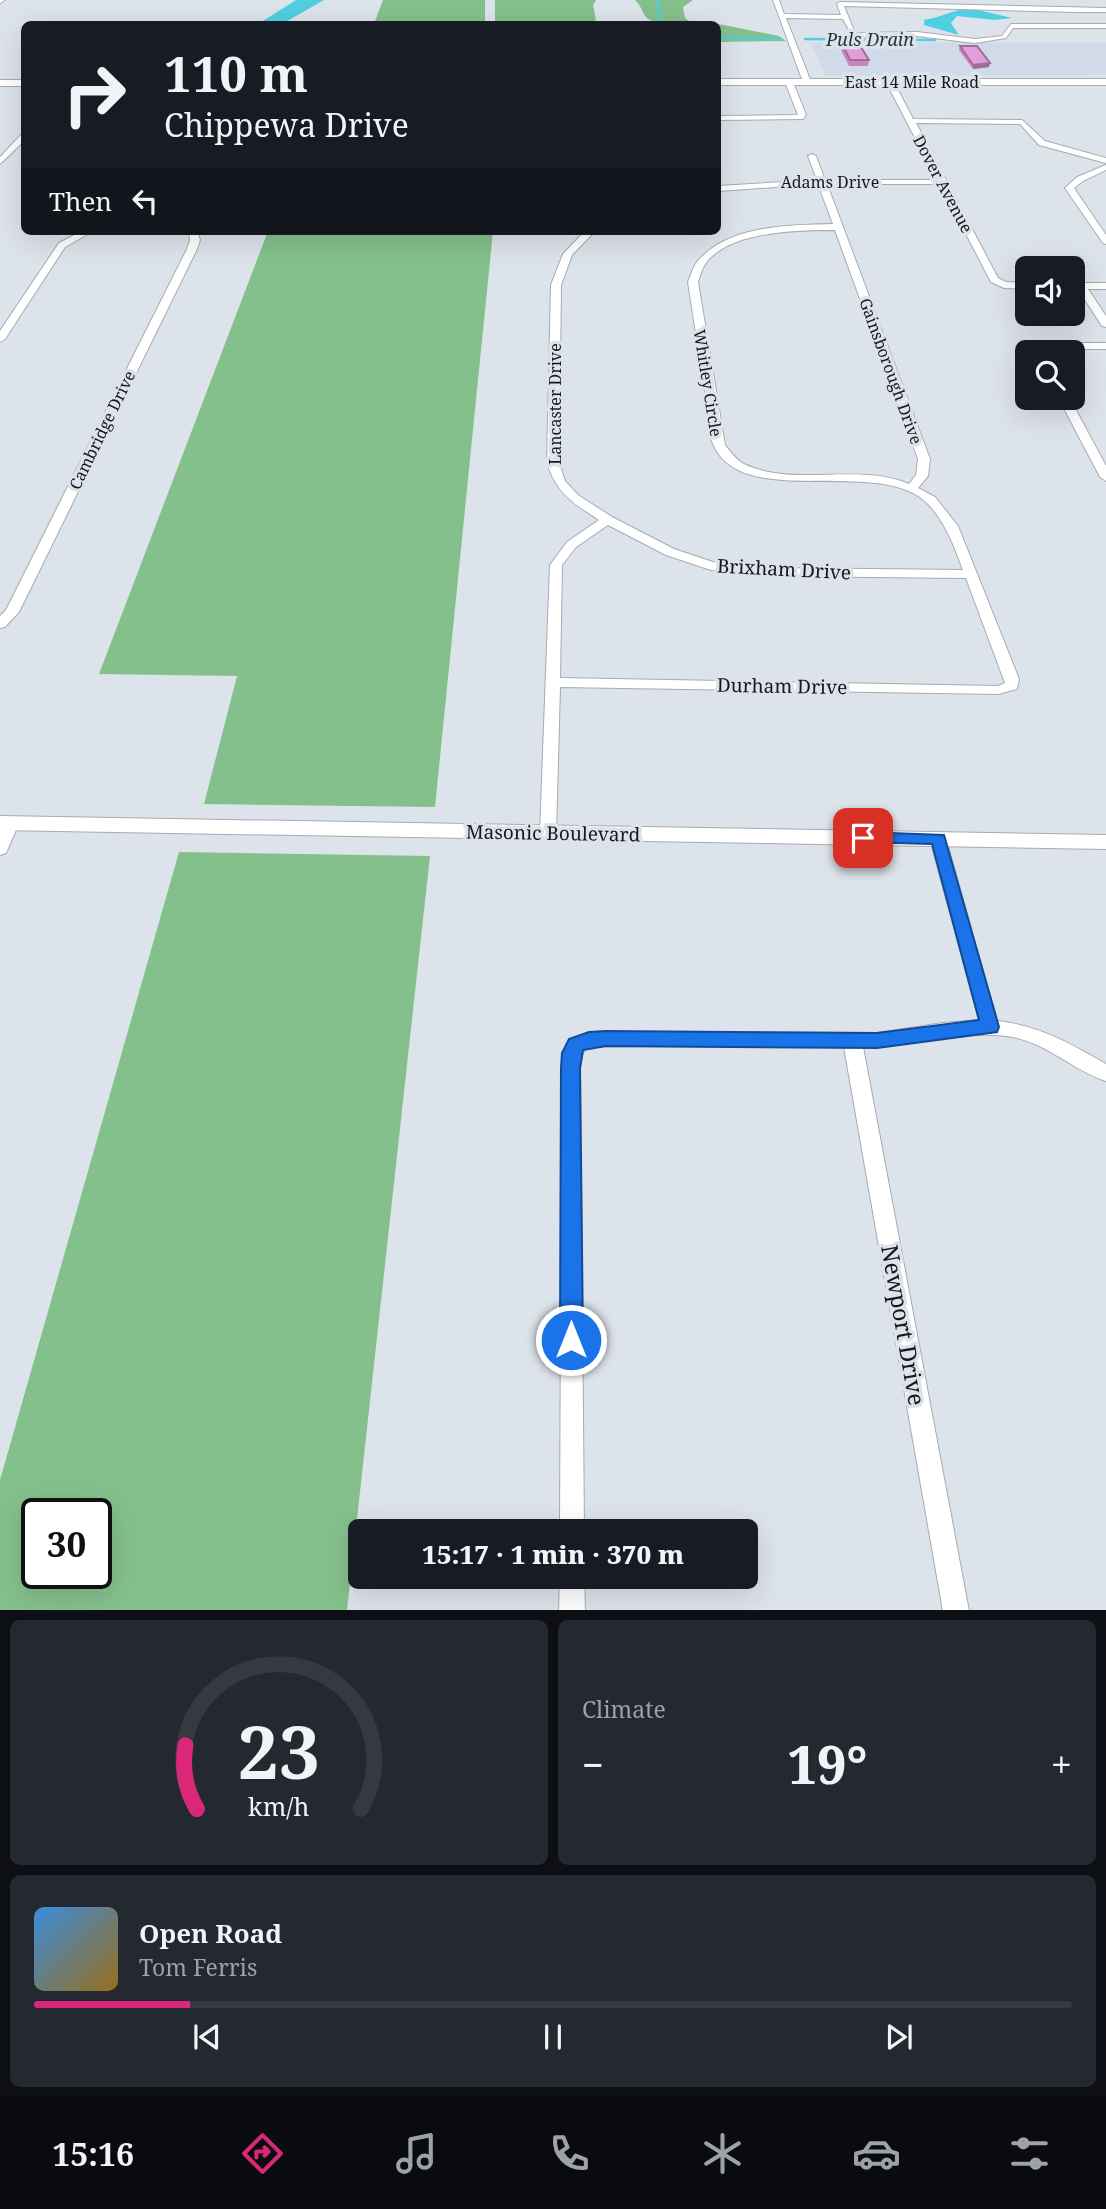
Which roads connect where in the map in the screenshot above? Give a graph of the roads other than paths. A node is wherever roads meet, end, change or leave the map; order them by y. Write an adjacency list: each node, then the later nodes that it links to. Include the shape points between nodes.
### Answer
1 (776, 0): 3 (street)
2 (1106, 10): 4 (street, via 840,4)
3 (782, 16): 4 (street); 9 (street)
4 (844, 17): 5 (street, via 853,35 952,39 1004,37 1008,27 1015,26)
5 (1106, 26)
6 (721, 82): 7 (main road, East 14 Mile Road)
7 (778, 82): 8 (main road, East 14 Mile Road); 15 (street)
8 (789, 82): 9 (main road, East 14 Mile Road); 15 (street, via 802,115)
9 (807, 82): 10 (main road, East 14 Mile Road)
10 (890, 82): 11 (main road, East 14 Mile Road); 16 (street, Dover Avenue)
11 (1106, 82)
12 (0, 83): 13 (main road)
13 (21, 83)
14 (721, 118): 15 (street)
15 (792, 118)
16 (910, 121): 19 (street, via 1021,122 1039,141); 23 (street, Dover Avenue)
17 (21, 140): 20 (street)
18 (812, 156): 22 (street, Gainsborough Drive)
19 (1106, 161)
20 (0, 162)
21 (1106, 167): 29 (street, via 1069,188)
22 (821, 181): 23 (street, Adams Drive); 24 (street, Adams Drive); 25 (street, Gainsborough Drive)
23 (942, 182): 30 (street, Dover Avenue, via 994,280)
24 (721, 188)
25 (838, 227): 40 (street, Gainsborough Drive, via 924,459 922,476); 40 (street, Whitley Circle, via 793,228 753,236 724,245 699,263 693,282 719,446 735,464 768,475 861,478)
26 (81, 235): 35 (street, via 62,245)
27 (194, 235): 43 (street, Cambridge Drive, via 192,249 12,612)
28 (587, 235): 41 (street, Lancaster Drive, via 570,250 558,271 553,463 558,482 567,492)
29 (1106, 242)
30 (1015, 285)
31 (1085, 286): 32 (street)
32 (1106, 286)
33 (1085, 296): 34 (street)
34 (1106, 324)
35 (0, 339)
36 (1106, 346): 37 (street)
37 (1085, 347)
38 (1070, 410): 39 (street)
39 (1106, 477)
40 (912, 488): 42 (street, via 947,515)
41 (608, 520): 42 (street, Brixham Drive, via 690,560 733,570); 44 (street, via 570,545 556,565)
42 (971, 574): 44 (street, Durham Drive, via 1012,687)
43 (0, 624)
44 (552, 682): 46 (street)
45 (5, 823): 46 (street, Masonic Boulevard); 49 (street)
46 (548, 833): 47 (street, Masonic Boulevard)
47 (938, 839): 48 (street, Masonic Boulevard); 50 (street)
48 (1106, 842)
49 (0, 849)
50 (990, 1027): 51 (street); 52 (street, via 1049,1041)
51 (852, 1040): 53 (street, via 606,1039 576,1045 571,1053); 56 (street, Newport Drive)
52 (1106, 1073)
53 (572, 1519)
54 (572, 1589): 55 (street)
55 (572, 1610)
56 (956, 1610)

